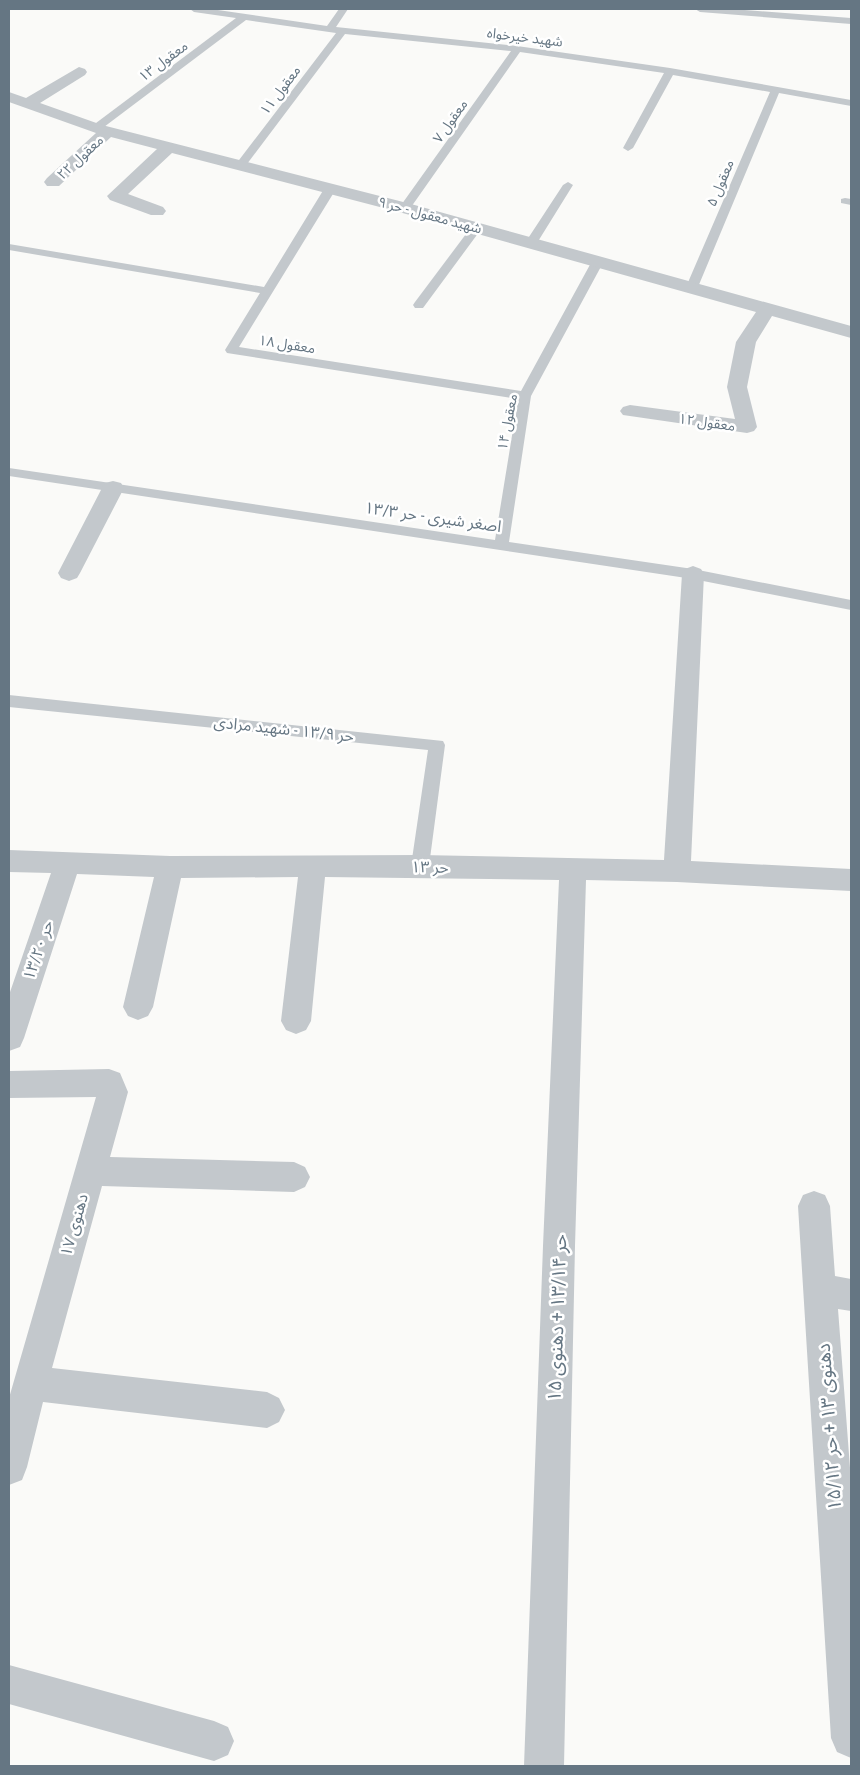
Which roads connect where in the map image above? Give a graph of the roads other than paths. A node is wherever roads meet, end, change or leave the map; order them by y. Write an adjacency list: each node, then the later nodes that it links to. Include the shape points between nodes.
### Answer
1 (194, 9): 4 (lane, شهید خیرخواه)
2 (344, 9): 6 (lane)
3 (700, 9): 5 (lane)
4 (245, 16): 6 (lane, شهید خیرخواه); 15 (lane, معقول ۱۳)
5 (851, 21)
6 (330, 29): 7 (lane, شهید خیرخواه)
7 (342, 31): 8 (lane, شهید خیرخواه); 18 (lane, معقول ۱۱)
8 (517, 49): 9 (lane, شهید خیرخواه); 22 (lane, معقول ۷)
9 (670, 71): 11 (lane, شهید خیرخواه); 17 (lane)
10 (80, 72): 14 (street)
11 (775, 91): 13 (lane, شهید خیرخواه); 28 (lane, معقول ۵)
12 (9, 98): 14 (street, شهید معقول - حر ۹)
13 (851, 103)
14 (27, 104): 15 (street, شهید معقول - حر ۹)
15 (102, 129): 16 (street, شهید معقول - حر ۹); 19 (street, معقول ۲۲)
16 (168, 147): 18 (street, شهید معقول - حر ۹); 23 (street, via 116,196)
17 (628, 148)
18 (240, 166): 21 (street, شهید معقول - حر ۹)
19 (53, 182)
20 (568, 185): 25 (lane)
21 (330, 189): 22 (street, شهید معقول - حر ۹); 29 (lane, معقول ۱۸)
22 (406, 208): 24 (street, شهید معقول - حر ۹)
23 (157, 211)
24 (476, 228): 25 (street, شهید معقول - حر ۹); 30 (lane)
25 (531, 243): 27 (street, شهید معقول - حر ۹)
26 (9, 247): 29 (lane)
27 (598, 261): 28 (street, شهید معقول - حر ۹); 33 (lane, معقول ۱۴)
28 (692, 287): 31 (street, شهید معقول - حر ۹)
29 (268, 291): 33 (lane, معقول ۱۸, via 231,350)
30 (419, 305)
31 (768, 308): 32 (street, شهید معقول - حر ۹); 34 (street, معقول ۱۲, via 746,342 737,387 747,427)
32 (851, 332)
33 (525, 396): 37 (lane, معقول ۱۴)
34 (630, 411)
35 (9, 472): 36 (lane, اصغر شیری - حر ۱۳/۳)
36 (113, 488): 37 (lane, اصغر شیری - حر ۱۳/۳); 38 (street)
37 (501, 544): 39 (lane, اصغر شیری - حر ۱۳/۳)
38 (69, 573)
39 (692, 574): 40 (lane, اصغر شیری - حر ۱۳/۳); 48 (street)
40 (851, 605)
41 (9, 701): 45 (lane, حر ۱۳/۹ - شهید مرادی, via 437,745)
42 (9, 861): 43 (street, حر ۱۳)
43 (68, 862): 46 (street, حر ۱۳); 52 (street, حر ۱۳/۲۰)
44 (313, 866): 45 (street, حر ۱۳); 46 (street, حر ۱۳); 51 (street)
45 (420, 866): 47 (street, حر ۱۳)
46 (170, 867): 50 (street)
47 (573, 871): 48 (street, حر ۱۳); 64 (street, حر ۱۳/۱۴ + دهنوی ۱۵)
48 (677, 871): 49 (street, حر ۱۳)
49 (851, 880)
50 (138, 1008)
51 (296, 1021)
52 (9, 1038)
53 (9, 1084): 54 (street, دهنوی ۱۷, via 109,1083 113,1092)
54 (89, 1171): 55 (street); 58 (street, دهنوی ۱۷)
55 (294, 1178)
56 (814, 1206): 57 (street, دهنوی ۱۳ + حر ۱۵/۱۲)
57 (835, 1293): 62 (street, دهنوی ۱۳ + حر ۱۵/۱۲)
58 (30, 1382): 59 (street); 60 (street, دهنوی ۱۷)
59 (267, 1410)
60 (9, 1467)
61 (9, 1684): 63 (street)
62 (851, 1738)
63 (214, 1740)
64 (544, 1766)

